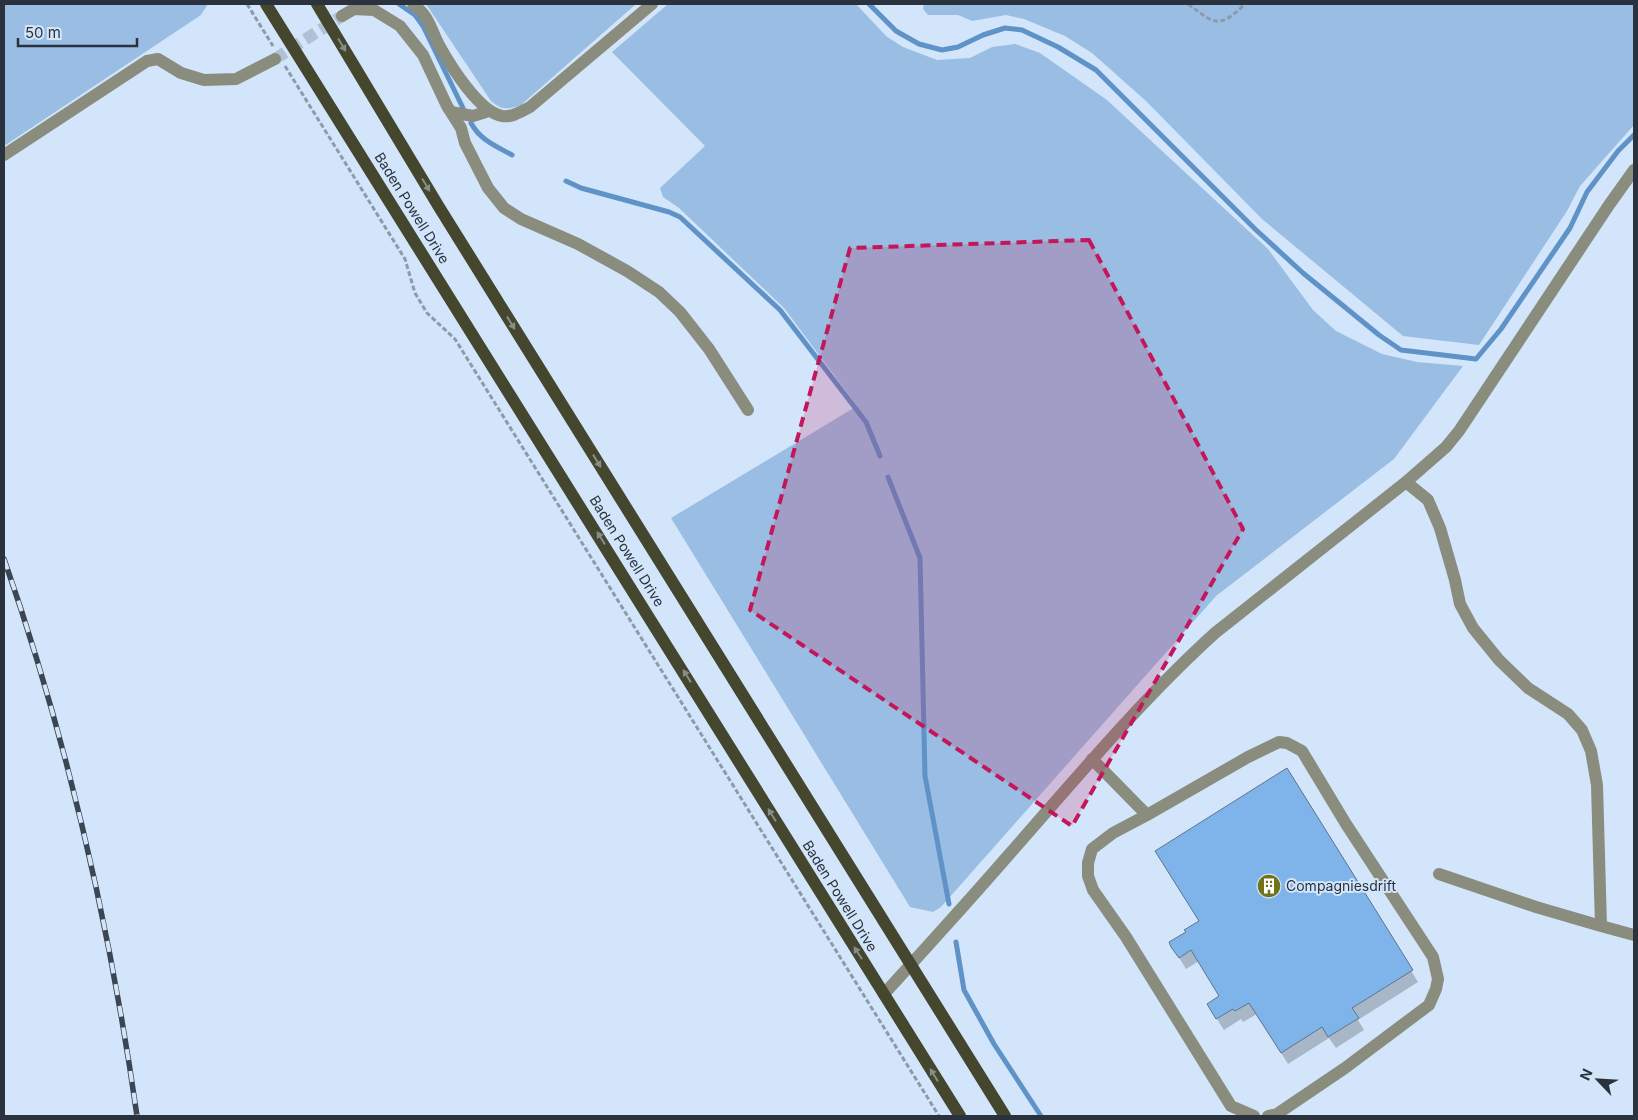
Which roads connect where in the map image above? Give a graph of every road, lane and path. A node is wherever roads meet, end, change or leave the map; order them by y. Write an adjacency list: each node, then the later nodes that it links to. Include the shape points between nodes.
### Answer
1 (247, 4): 9 (path)
2 (266, 4): 22 (main road, Baden Powell Drive, one-way to 2)
3 (317, 4): 21 (main road, Baden Powell Drive, one-way to 21, via 450,224)
4 (413, 4): 10 (street, via 430,22 438,44 472,95)
5 (652, 4): 10 (street, via 530,107 515,115 502,116)
6 (1188, 4): 7 (path, via 1204,17 1218,22 1230,18)
7 (1244, 5)
8 (342, 16): 11 (street, via 354,8 374,10 400,26 423,55)
9 (278, 57): 12 (street, via 236,79 204,80 181,73 158,59 147,61); 23 (path, via 404,259 415,293 427,313 455,339)
10 (489, 111): 11 (street, via 473,116)
11 (451, 112): 14 (street, via 488,188 504,208 578,244 659,292 680,312 709,349)
12 (4, 155)
13 (1634, 170): 15 (street, via 1459,431 1446,447)
14 (748, 410)
15 (1406, 482): 16 (street, via 1215,633); 19 (street, via 1428,500 1440,528 1460,604 1473,628 1528,688 1568,714 1582,730 1592,751 1597,785)
16 (1092, 759): 17 (street); 21 (street)
17 (1146, 815): 26 (street, via 1092,849 1088,863 1090,883 1231,1106); 27 (street, via 1255,753 1279,742 1293,745 1302,751 1433,957 1438,979 1428,1005 1345,1068 1277,1114)
18 (1439, 874): 19 (street)
19 (1600, 926): 20 (street)
20 (1634, 935)
21 (911, 964): 22 (street); 25 (main road, Baden Powell Drive)
22 (884, 994): 24 (main road, Baden Powell Drive, one-way to 22)
23 (939, 1116)
24 (960, 1116)
25 (1005, 1116)
26 (1254, 1116)
27 (1268, 1116)

